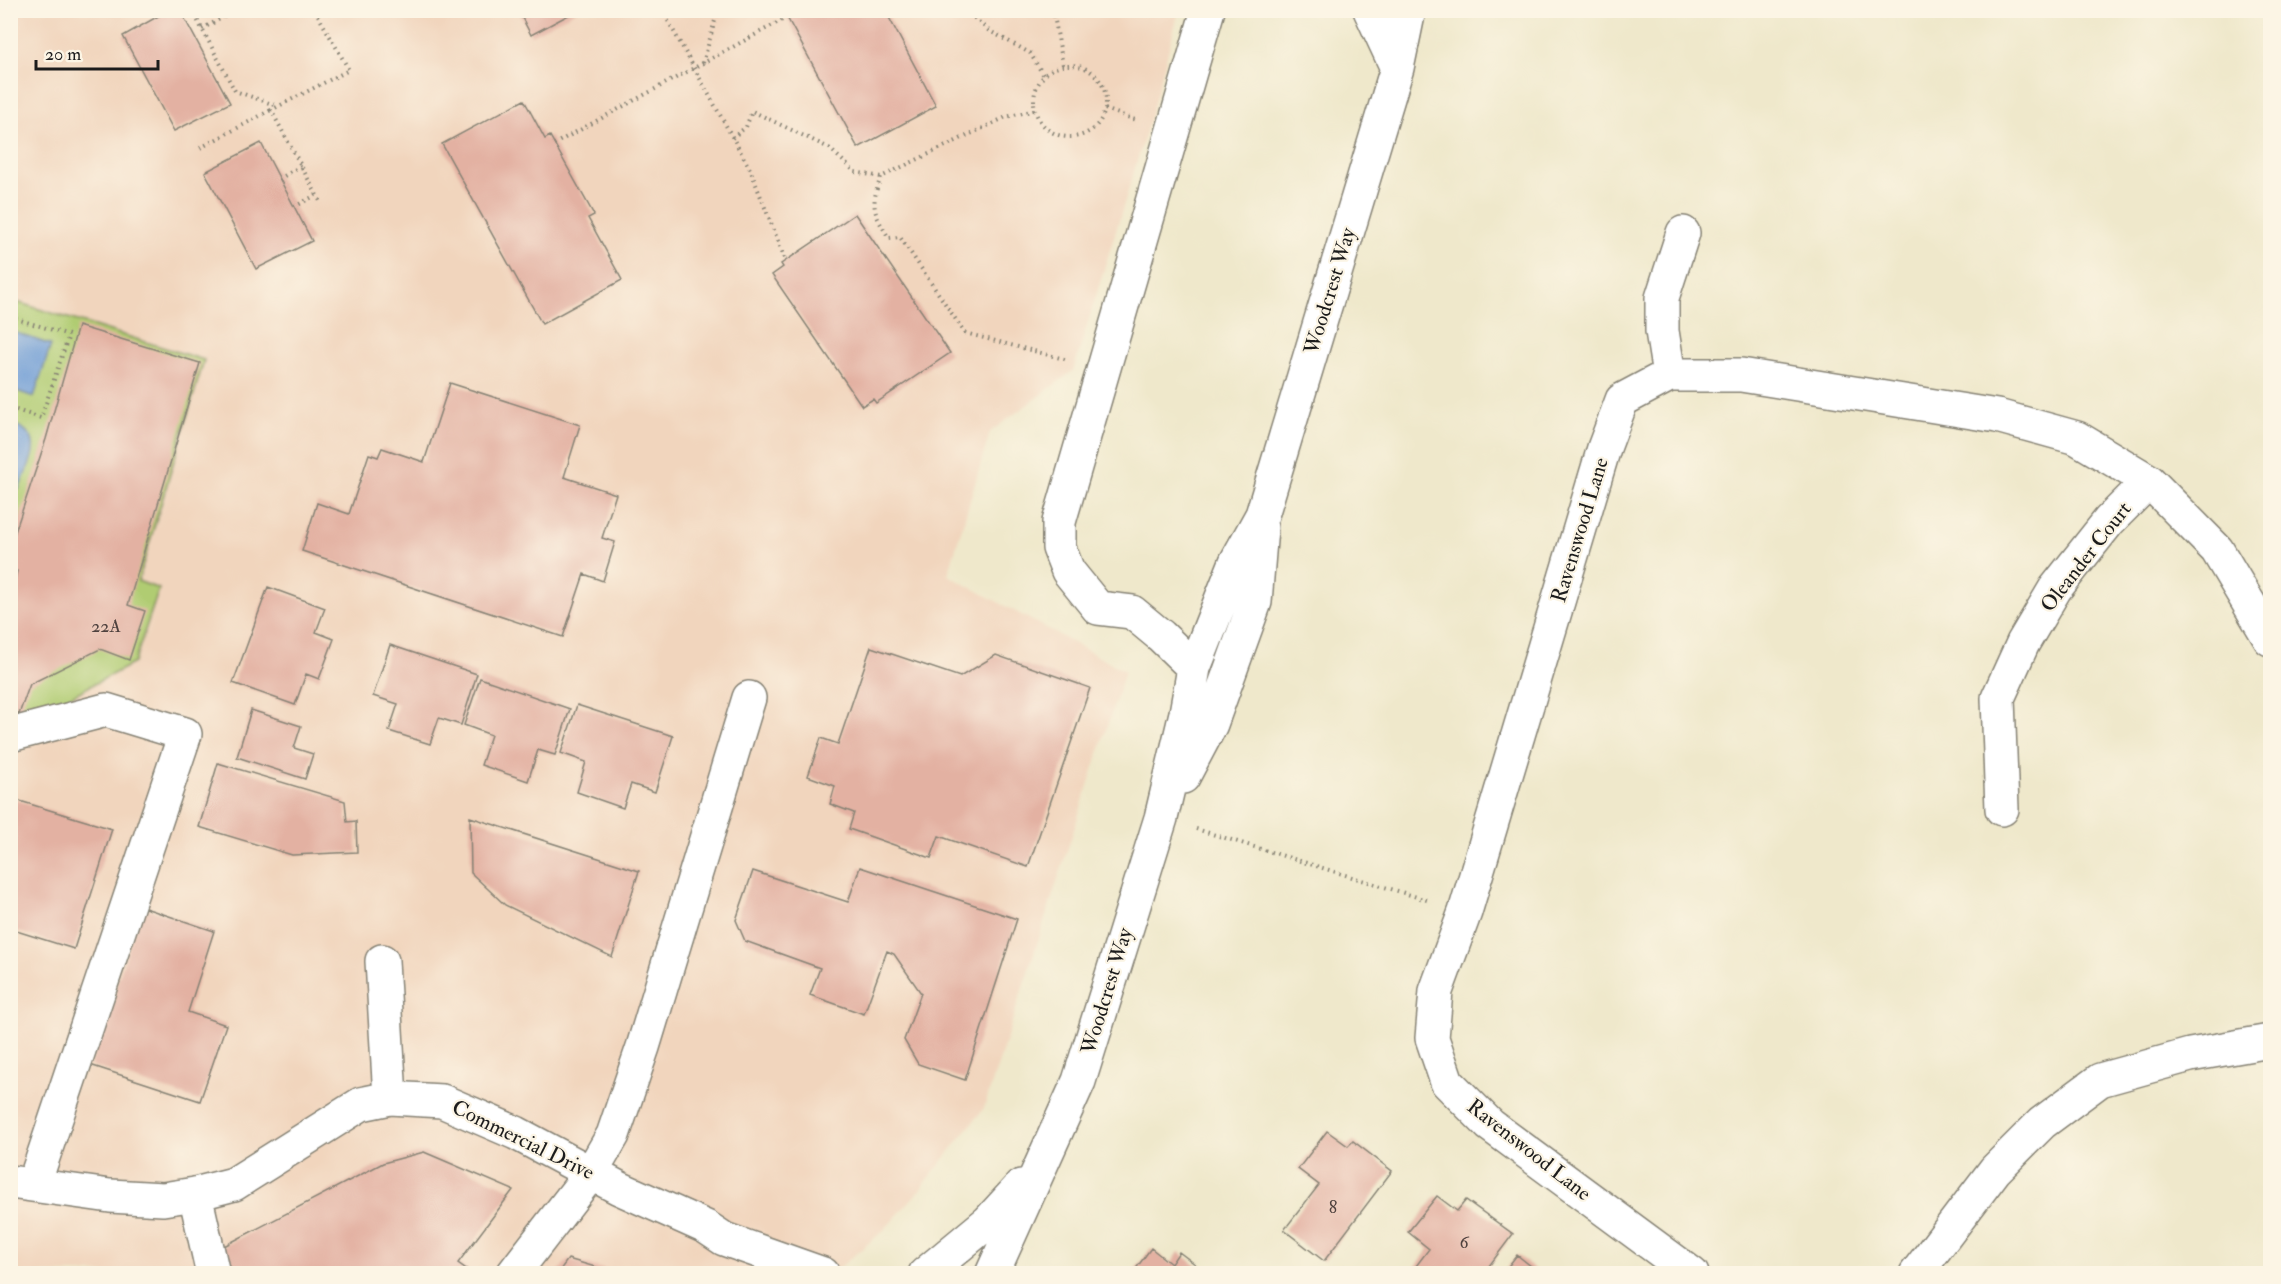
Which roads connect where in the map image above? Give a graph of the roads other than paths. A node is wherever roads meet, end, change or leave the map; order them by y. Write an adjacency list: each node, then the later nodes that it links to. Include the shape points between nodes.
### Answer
1 (1208, 10): 10 (street, via 1059,522 1059,548 1068,571 1098,608 1132,612)
2 (1370, 10): 4 (street)
3 (1409, 10): 4 (street, Woodcrest Way)
4 (1397, 68): 8 (street, Woodcrest Way)
5 (1683, 232): 6 (street, via 1662,298)
6 (1669, 375): 7 (street, Ravenswood Lane, via 1741,375 1997,416 2077,438); 29 (street, Ravenswood Lane, via 1622,400 1611,429 1465,912 1436,991 1432,1038 1447,1082 1490,1125)
7 (2149, 481): 9 (street, Ravenswood Lane, via 2217,550); 13 (street, Oleander Court, via 2109,521 2055,589 2023,643 1998,698)
8 (1262, 515): 10 (street, Woodcrest Way, via 1236,562); 14 (street, Woodcrest Way, via 1255,602 1211,724)
9 (2271, 639)
10 (1194, 668): 14 (street, Woodcrest Way)
11 (749, 698): 19 (street, via 639,1058 613,1135)
12 (10, 735): 20 (street, via 106,710 185,734)
13 (2002, 809)
14 (1161, 818): 18 (street, Woodcrest Way, via 1079,1081)
15 (382, 961): 17 (street)
16 (2271, 1041): 30 (street, via 2190,1055 2100,1080 2042,1123 1995,1170)
17 (390, 1098): 19 (street, Commercial Drive, via 442,1101 516,1133); 21 (street, Commercial Drive, via 362,1104 234,1184)
18 (1043, 1160): 27 (street, Woodcrest Way, via 989,1221); 28 (street, Woodcrest Way)
19 (591, 1173): 22 (street, Commercial Drive); 24 (street)
20 (22, 1183): 21 (street, Commercial Drive, via 110,1196 163,1198)
21 (195, 1194): 23 (street)
22 (724, 1239): 25 (street, Commercial Drive); 26 (street, Commercial Drive)
23 (213, 1274)
24 (513, 1274)
25 (753, 1274)
26 (823, 1274)
27 (925, 1274)
28 (992, 1274)
29 (1692, 1274)
30 (1916, 1274)

